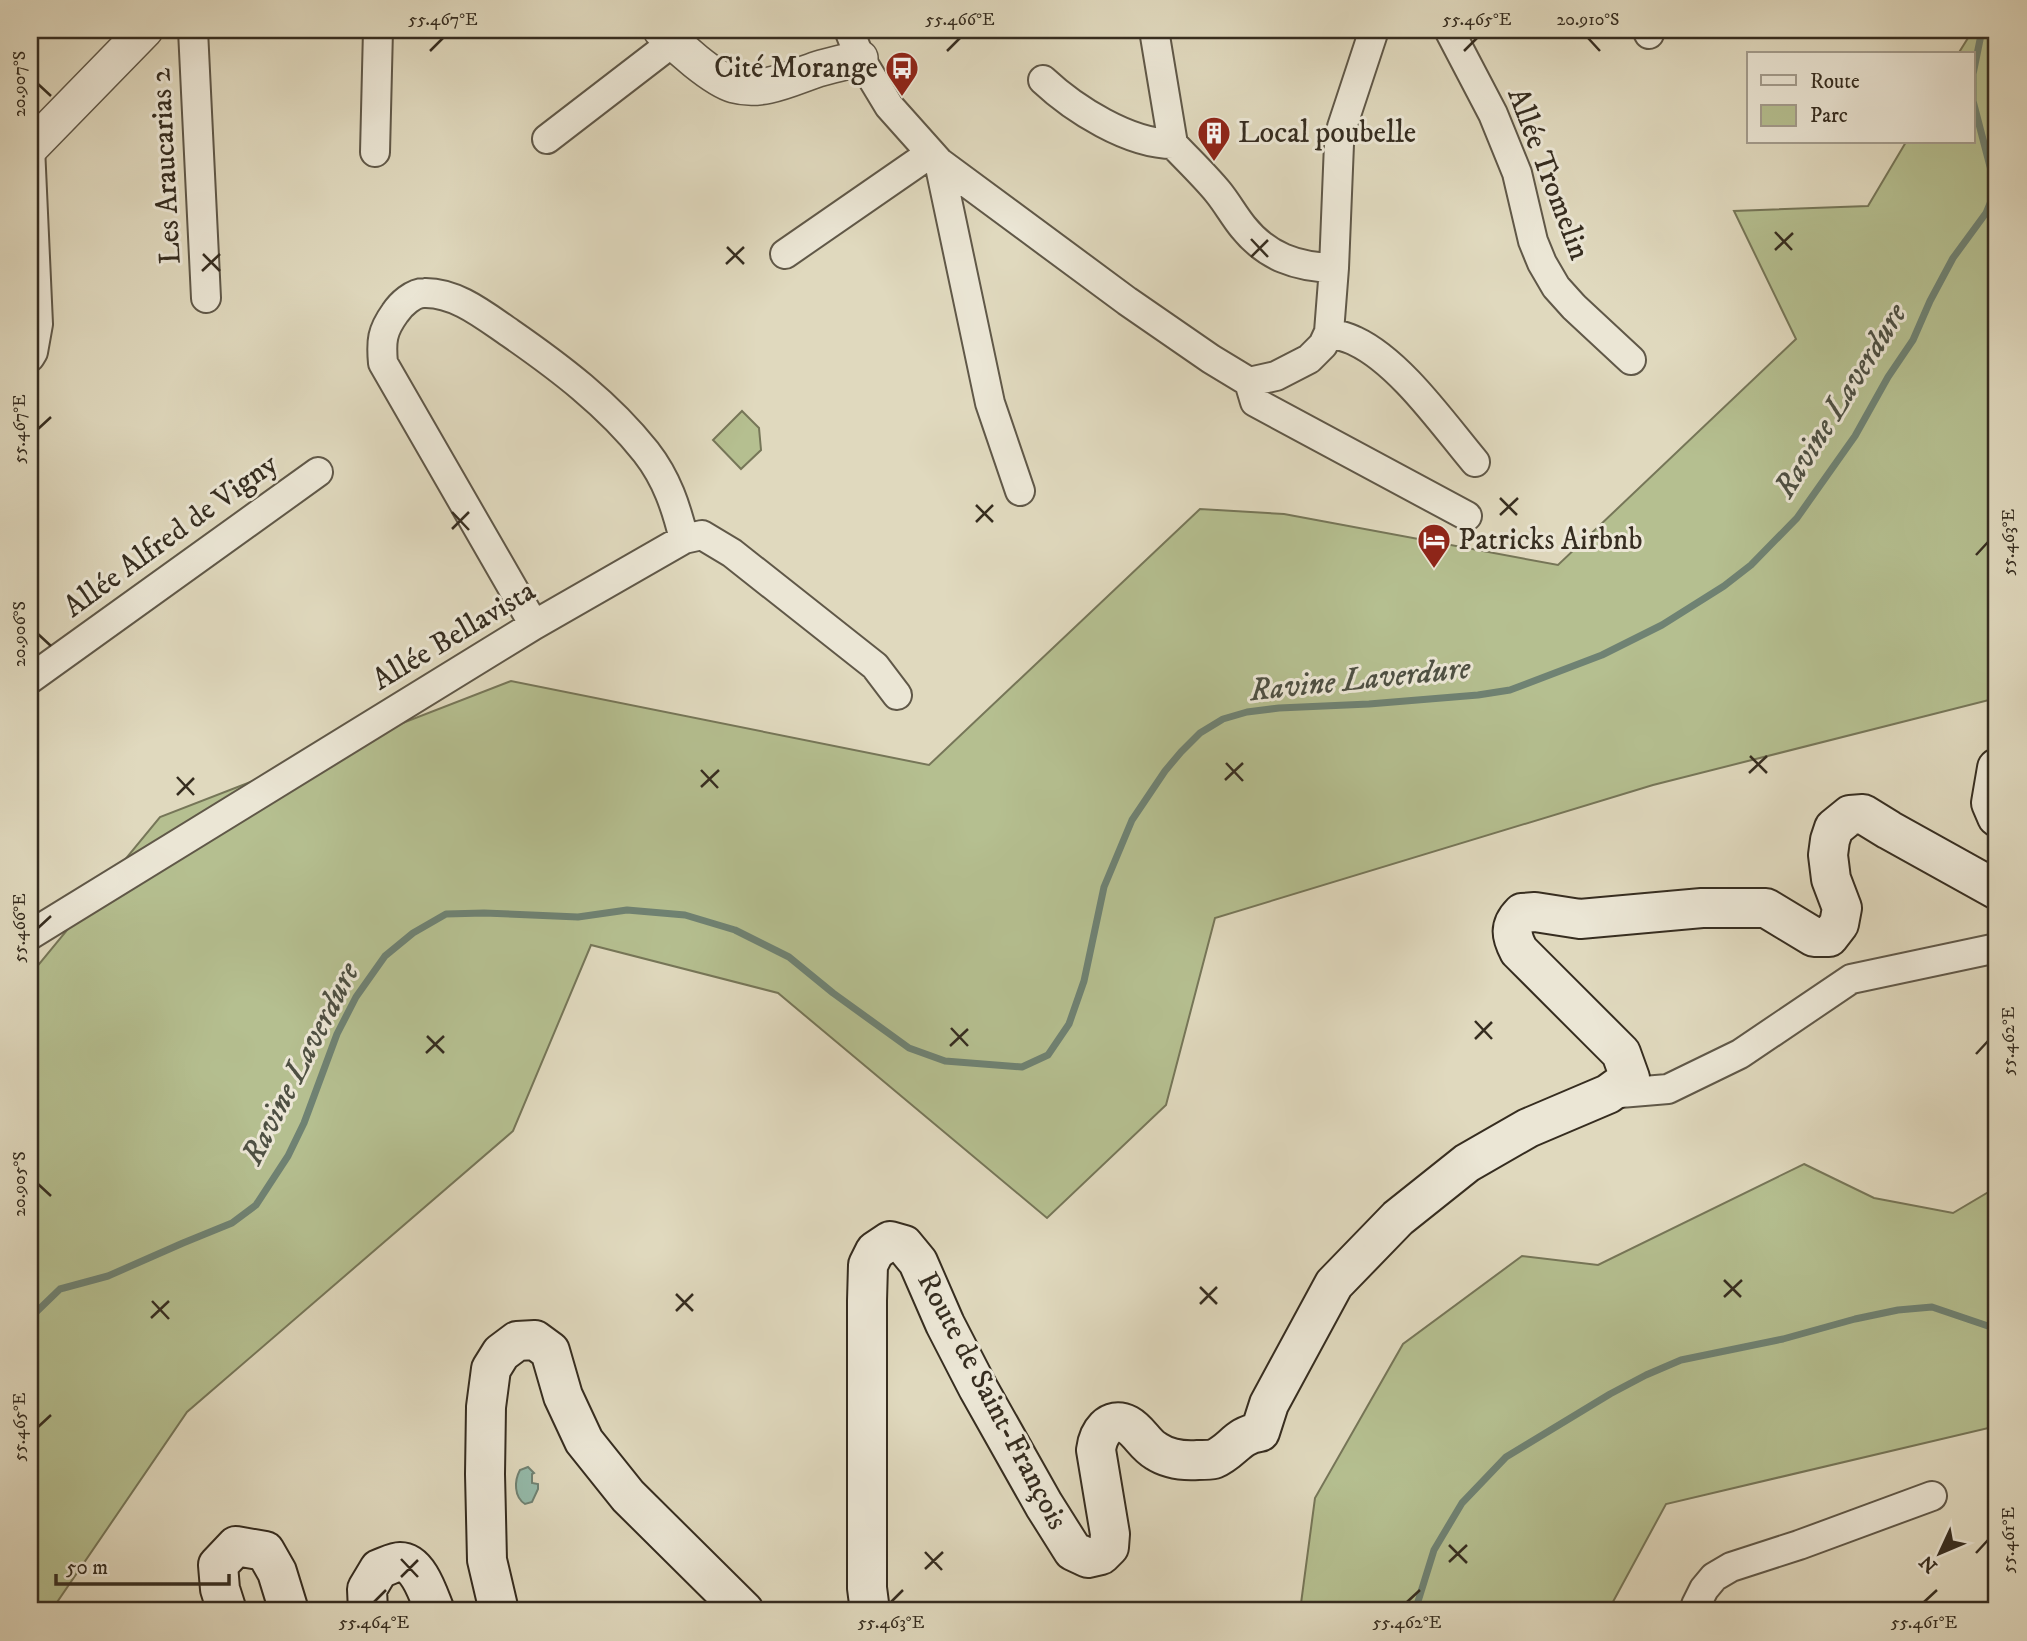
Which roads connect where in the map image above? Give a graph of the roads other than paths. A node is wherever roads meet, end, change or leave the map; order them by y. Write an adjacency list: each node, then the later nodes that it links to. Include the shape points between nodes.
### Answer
1 (145, 30): 12 (street)
2 (193, 30): 17 (street, Les Araucarias 2)
3 (378, 30): 13 (street)
4 (1154, 30): 11 (street)
5 (1374, 30): 16 (street, via 1339,144)
6 (1448, 30): 20 (street, Allée Tromelin, via 1493,114 1517,173 1542,263 1574,307)
7 (667, 36): 8 (street, via 733,85 757,87 819,69); 10 (street)
8 (854, 44): 14 (street, via 889,106)
9 (1043, 80): 11 (street, via 1084,112 1149,142)
10 (547, 139)
11 (1173, 144): 16 (street, via 1259,243 1293,263)
12 (30, 147): 19 (street, via 38,324)
13 (375, 152)
14 (935, 158): 15 (street); 21 (street, via 1138,308); 24 (street, via 990,402)
15 (785, 254)
16 (1334, 268): 18 (street)
17 (206, 298)
18 (1329, 332): 21 (street, via 1309,359 1276,376); 22 (street, via 1383,359)
19 (30, 357)
20 (1631, 360)
21 (1249, 382): 25 (street, via 1255,402)
22 (1475, 462)
23 (318, 472): 28 (street, Allée Alfred de Vigny)
24 (1020, 491)
25 (1467, 516)
26 (684, 539): 27 (street, Allée Bellavista); 27 (street, via 674,502 656,466 589,392 473,308 438,293 421,292 402,304 386,327 383,363); 29 (street, via 702,536 732,553 875,666)
27 (534, 625): 33 (street, Allée Bellavista)
28 (30, 679)
29 (897, 695)
30 (1997, 768): 31 (main road, via 1991,803)
31 (1997, 817)
32 (1997, 890): 35 (main road, Route de Saint-François, via 1863,814 1850,816 1834,828 1830,840 1831,879 1842,908 1839,925 1829,937 1814,937 1766,908 1702,908 1580,919 1522,913 1512,927 1520,951 1621,1053 1630,1078)
33 (30, 935)
34 (1997, 948): 35 (street, via 1851,979 1740,1054 1668,1089)
35 (1608, 1094): 44 (main road, Route de Saint-François, via 1528,1128 1467,1163 1398,1218 1334,1284 1269,1404 1260,1432 1247,1434 1213,1459 1186,1461 1155,1451 1127,1425 1105,1427 1096,1450 1110,1547 1088,1558 1073,1551 1044,1506 944,1324 918,1262 904,1245 890,1241 875,1251 868,1265 867,1301)
36 (1932, 1496): 37 (street, via 1731,1567 1704,1589)
37 (1702, 1609)
38 (227, 1611): 39 (main road, via 218,1565 236,1546 265,1551)
39 (289, 1611)
40 (368, 1611): 41 (main road, via 368,1589 379,1570 400,1562 412,1566)
41 (435, 1611)
42 (499, 1611): 43 (main road, via 487,1560 486,1407 491,1369 501,1353 517,1341 535,1340 550,1351 563,1396 584,1441 628,1496)
43 (744, 1611)
44 (870, 1611)

